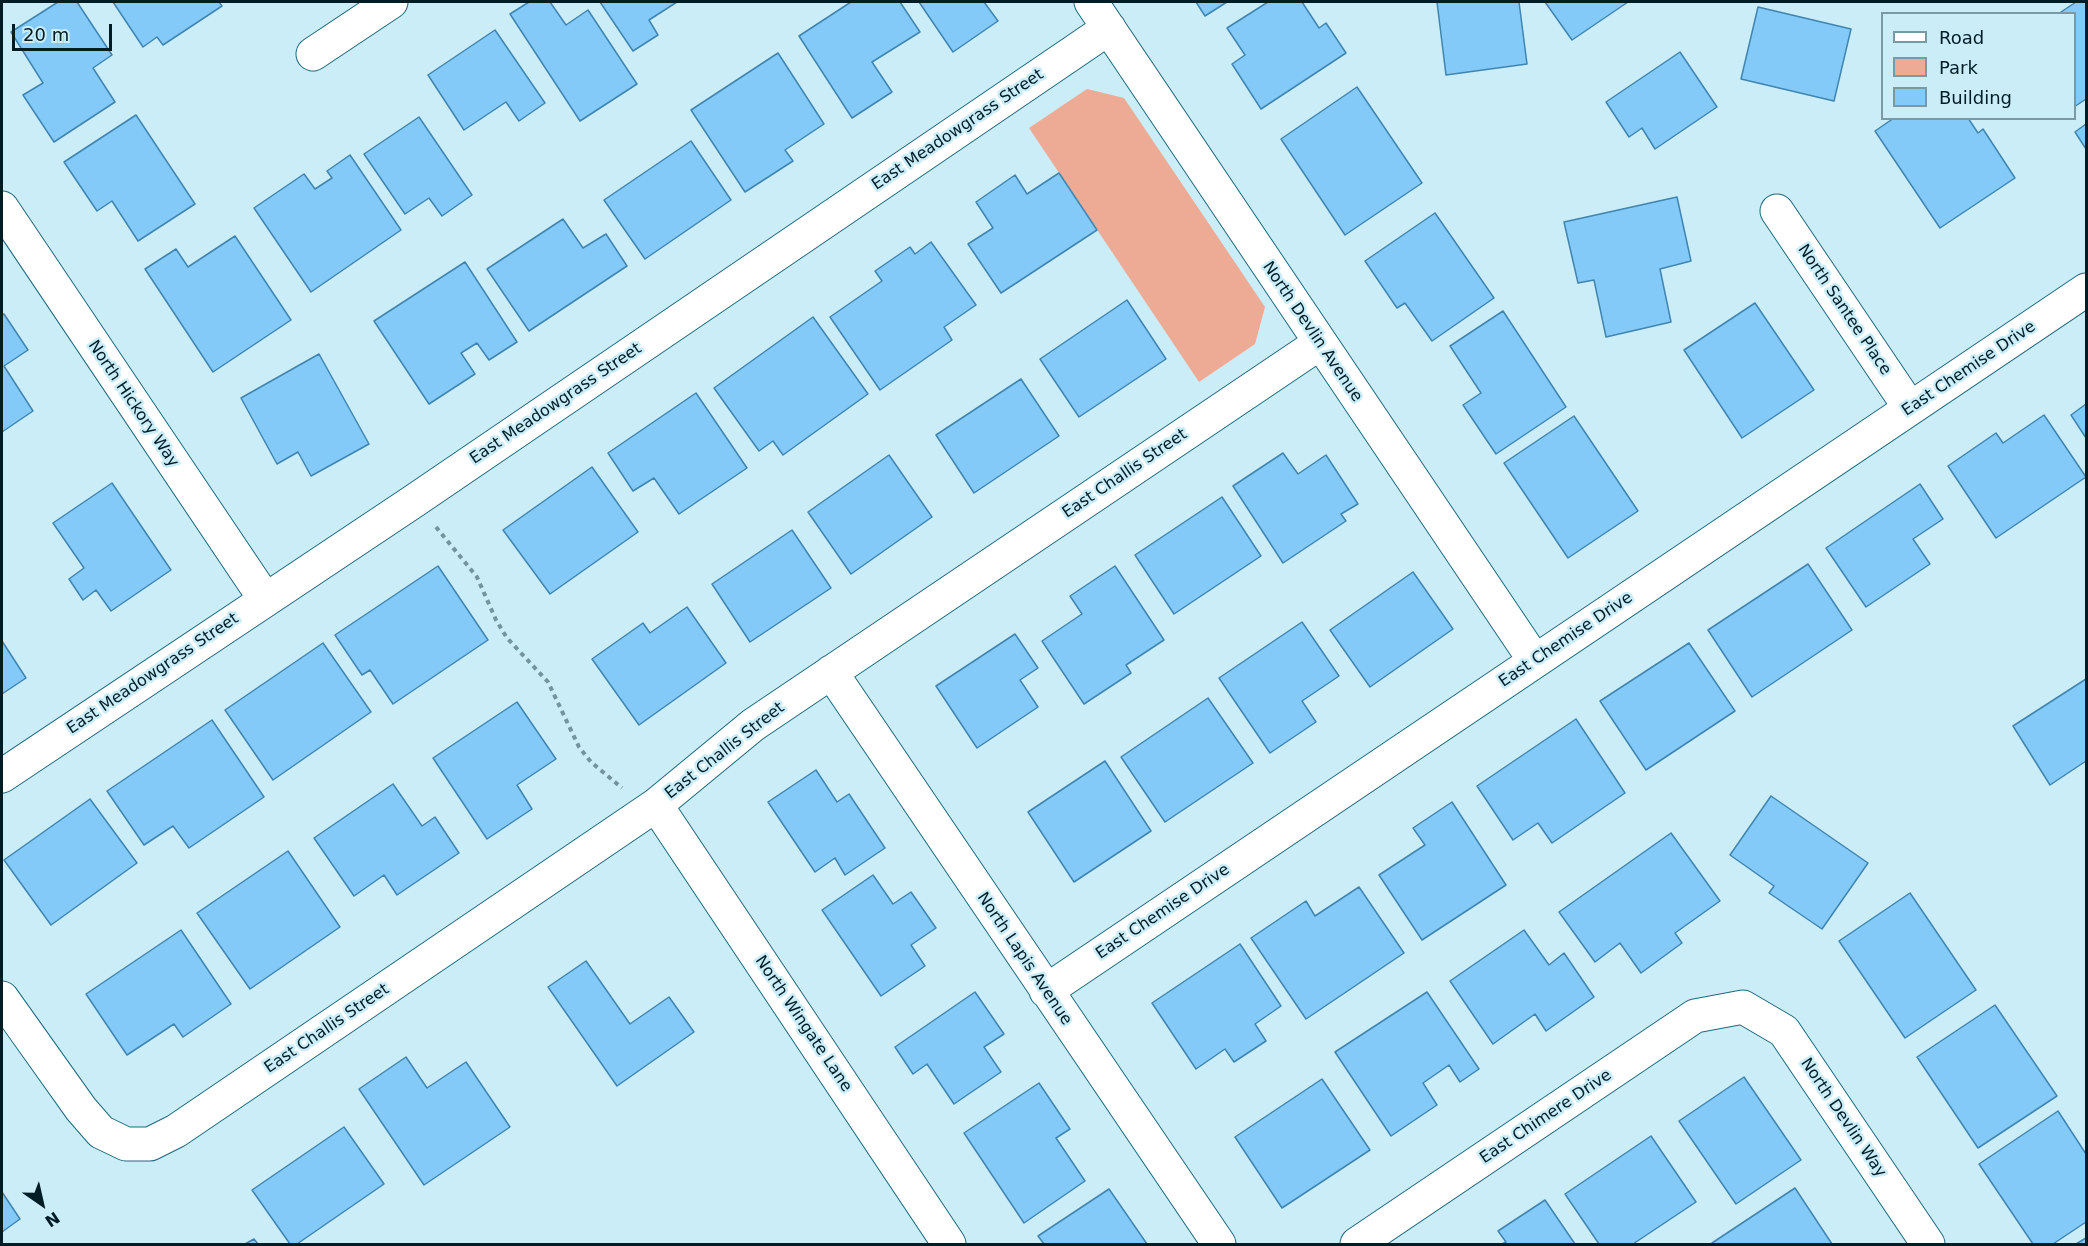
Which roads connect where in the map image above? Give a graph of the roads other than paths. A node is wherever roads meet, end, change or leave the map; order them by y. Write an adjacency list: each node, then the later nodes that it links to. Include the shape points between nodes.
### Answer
1 (391, 2): 3 (street)
2 (1100, 15): 7 (street, North Devlin Avenue); 9 (street, East Meadowgrass Street, via 414,501)
3 (313, 54)
4 (1777, 211): 8 (street, North Santee Place)
5 (5, 220): 9 (street, North Hickory Way)
6 (2086, 291): 8 (street, East Chemise Drive)
7 (1320, 343): 10 (street, North Devlin Avenue); 11 (street, East Challis Street)
8 (1910, 408): 10 (street, East Chemise Drive)
9 (265, 599): 12 (street, East Meadowgrass Street)
10 (1535, 661): 14 (street, East Chemise Drive)
11 (831, 672): 13 (street, East Challis Street, via 753,725); 14 (street, North Lapis Avenue)
12 (2, 776)
13 (656, 805): 15 (street, East Challis Street, via 176,1131 150,1143 126,1144 101,1132); 17 (street, North Wingate Lane)
14 (1046, 991): 18 (street, North Lapis Avenue)
15 (2, 998)
16 (1743, 1007): 19 (street, East Chimere Drive, via 1695,1016); 20 (street, North Devlin Way, via 1784,1031)
17 (949, 1245)
18 (1219, 1245)
19 (1357, 1245)
20 (1928, 1245)

